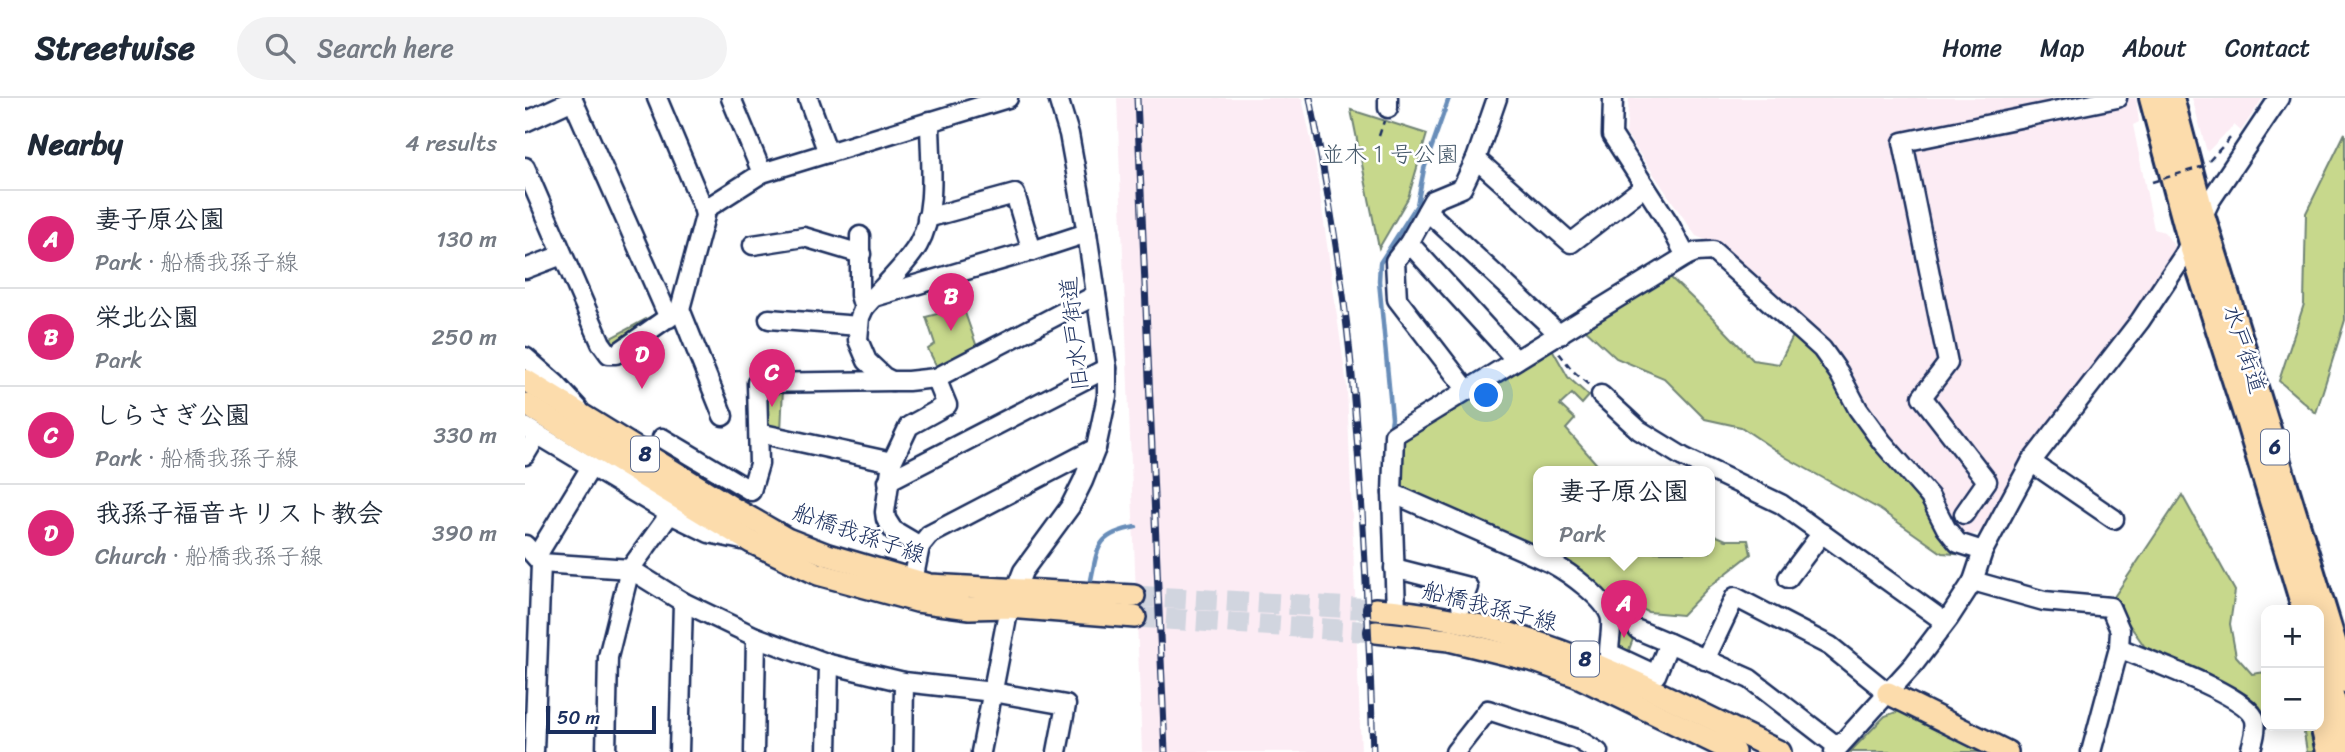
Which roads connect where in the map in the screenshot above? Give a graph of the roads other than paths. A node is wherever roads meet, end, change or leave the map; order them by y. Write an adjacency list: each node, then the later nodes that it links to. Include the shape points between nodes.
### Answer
1 (657, 98): 22 (street)
2 (731, 98): 20 (street)
3 (808, 98): 17 (street)
4 (1008, 98): 13 (street)
5 (1058, 98): 26 (street, 旧水戸街道)
6 (1497, 98): 18 (street)
7 (1613, 98): 21 (street, via 1612,135)
8 (2117, 98): 14 (street)
9 (2153, 98): 28 (highway, 水戸街道 / 6)
10 (2171, 98): 24 (highway, 水戸街道 / 6)
11 (2279, 98): 24 (street)
12 (573, 99): 16 (street); 36 (street)
13 (977, 103): 15 (street)
14 (2032, 107): 65 (street, via 1903,142 1948,363 1922,397 1987,481)
15 (930, 121): 17 (street); 25 (street)
16 (525, 122)
17 (828, 153): 20 (street)
18 (1476, 159): 21 (street, via 1571,243); 23 (street, via 1462,188 1433,200)
19 (525, 167): 31 (street)
20 (762, 173): 22 (street)
21 (1645, 186): 32 (street)
22 (704, 210): 36 (street)
23 (1427, 211): 27 (street); 39 (street)
24 (2202, 215): 28 (street); 92 (highway, 水戸街道 / 6)
25 (927, 218): 30 (street, via 1016,194); 35 (street, via 917,246)
26 (1087, 233): 30 (street); 34 (street, 旧水戸街道)
27 (1409, 243): 41 (street); 46 (street, via 1395,261 1397,299)
28 (2191, 243): 50 (highway, 水戸街道 / 6); 58 (street, via 2140,321)
29 (753, 245): 35 (street, via 804,237 861,245 860,295)
30 (1032, 251): 35 (street)
31 (562, 254): 33 (street); 36 (street, via 609,354 622,351)
32 (1686, 256): 39 (street); 70 (street, via 1713,251 1822,349 1858,409 1930,497 1958,543)
33 (525, 269)
34 (1096, 295): 42 (street, 旧水戸街道); 43 (street)
35 (869, 303): 38 (street)
36 (674, 314): 49 (street)
37 (769, 319): 38 (street)
38 (859, 326): 44 (street, via 858,340 867,361)
39 (1555, 338): 41 (street)
40 (525, 358): 51 (street)
41 (1516, 360): 46 (street)
42 (1107, 368): 55 (street, 旧水戸街道); 62 (street)
43 (936, 378): 44 (street); 57 (street, via 947,405 909,426)
44 (892, 381): 53 (street, via 757,383)
45 (527, 382): 51 (main road, 船橋我孫子線 / 8)
46 (1467, 390): 63 (street, via 1394,435)
47 (1601, 396): 59 (street, via 1639,430)
48 (525, 404): 68 (main road, 船橋我孫子線 / 8)
49 (723, 416)
50 (2247, 417): 81 (highway, via 2257,494); 82 (highway, 水戸街道 / 6)
51 (588, 418): 78 (main road, 船橋我孫子線 / 8, via 787,539)
52 (531, 431): 56 (street); 60 (street)
53 (759, 433): 54 (street, via 759,464 751,491); 57 (street)
54 (661, 438)
55 (1097, 448): 69 (street, via 929,535); 79 (street, 旧水戸街道, via 1070,507 1023,571)
56 (525, 455)
57 (892, 462): 62 (street)
58 (2031, 462): 66 (street); 70 (street)
59 (1702, 466)
60 (591, 467): 64 (street); 71 (street)
61 (1715, 472): 67 (street, via 1781,504)
62 (888, 481): 69 (street, via 886,519 893,530)
63 (1392, 493): 72 (street); 74 (street)
64 (670, 514): 68 (street, via 709,533); 75 (street)
65 (1965, 514)
66 (2114, 519)
67 (1822, 533): 76 (street); 86 (street)
68 (751, 542): 79 (main road, 船橋我孫子線 / 8, via 818,574 917,601 971,608)
69 (920, 546): 78 (street)
70 (1983, 551): 77 (street)
71 (534, 555): 75 (street); 100 (street)
72 (1533, 555)
73 (1537, 557): 97 (street, via 1572,575 1595,595 1611,617 1609,653)
74 (1394, 568): 83 (street, via 1468,587); 85 (street)
75 (630, 569): 80 (street); 105 (street, via 608,657)
76 (1788, 578)
77 (1973, 580): 86 (street); 91 (street, via 2043,601 2110,607 2120,630)
78 (913, 581): 79 (main road, 船橋我孫子線 / 8, via 985,589)
79 (1012, 598): 84 (main road, 船橋我孫子線 / 8); 98 (street, 旧水戸街道)
80 (684, 602): 89 (street); 106 (street)
81 (2290, 605)
82 (2303, 605)
83 (1461, 606)
84 (1135, 607)
85 (1386, 610): 97 (main road, 船橋我孫子線 / 8, via 1456,620 1541,642)
86 (1945, 622): 99 (street)
87 (1638, 630): 90 (street)
88 (1376, 632): 114 (main road, 船橋我孫子線 / 8, via 1450,640 1535,661 1577,676)
89 (757, 637): 94 (street); 107 (street)
90 (1669, 643): 93 (street); 97 (street)
91 (2119, 648): 117 (street); 118 (street, via 2226,693 2245,706 2255,719)
92 (2332, 650): 95 (highway, 水戸街道 / 6); 102 (highway, 水戸街道 / 6)
93 (1705, 660): 99 (street, via 1734,597 1830,646); 103 (street, via 1750,680)
94 (829, 664): 96 (street); 108 (street)
95 (2345, 680)
96 (904, 682): 98 (street); 109 (street)
97 (1653, 682): 115 (main road, 船橋我孫子線 / 8)
98 (993, 692): 110 (street, 旧水戸街道); 111 (street, via 1066,705)
99 (1888, 693): 103 (street); 116 (main road)
100 (530, 726): 104 (street)
101 (2324, 730): 119 (highway)
102 (2345, 742)
103 (1836, 750)
104 (534, 752)
105 (606, 752)
106 (678, 752)
107 (754, 752)
108 (827, 752)
109 (903, 752)
110 (981, 752)
111 (1057, 752)
112 (1455, 752): 113 (street, via 1488,710 1577,739)
113 (1598, 752)
114 (1734, 752)
115 (1780, 752)
116 (2007, 752)
117 (2091, 752)
118 (2250, 752)
119 (2329, 752)

